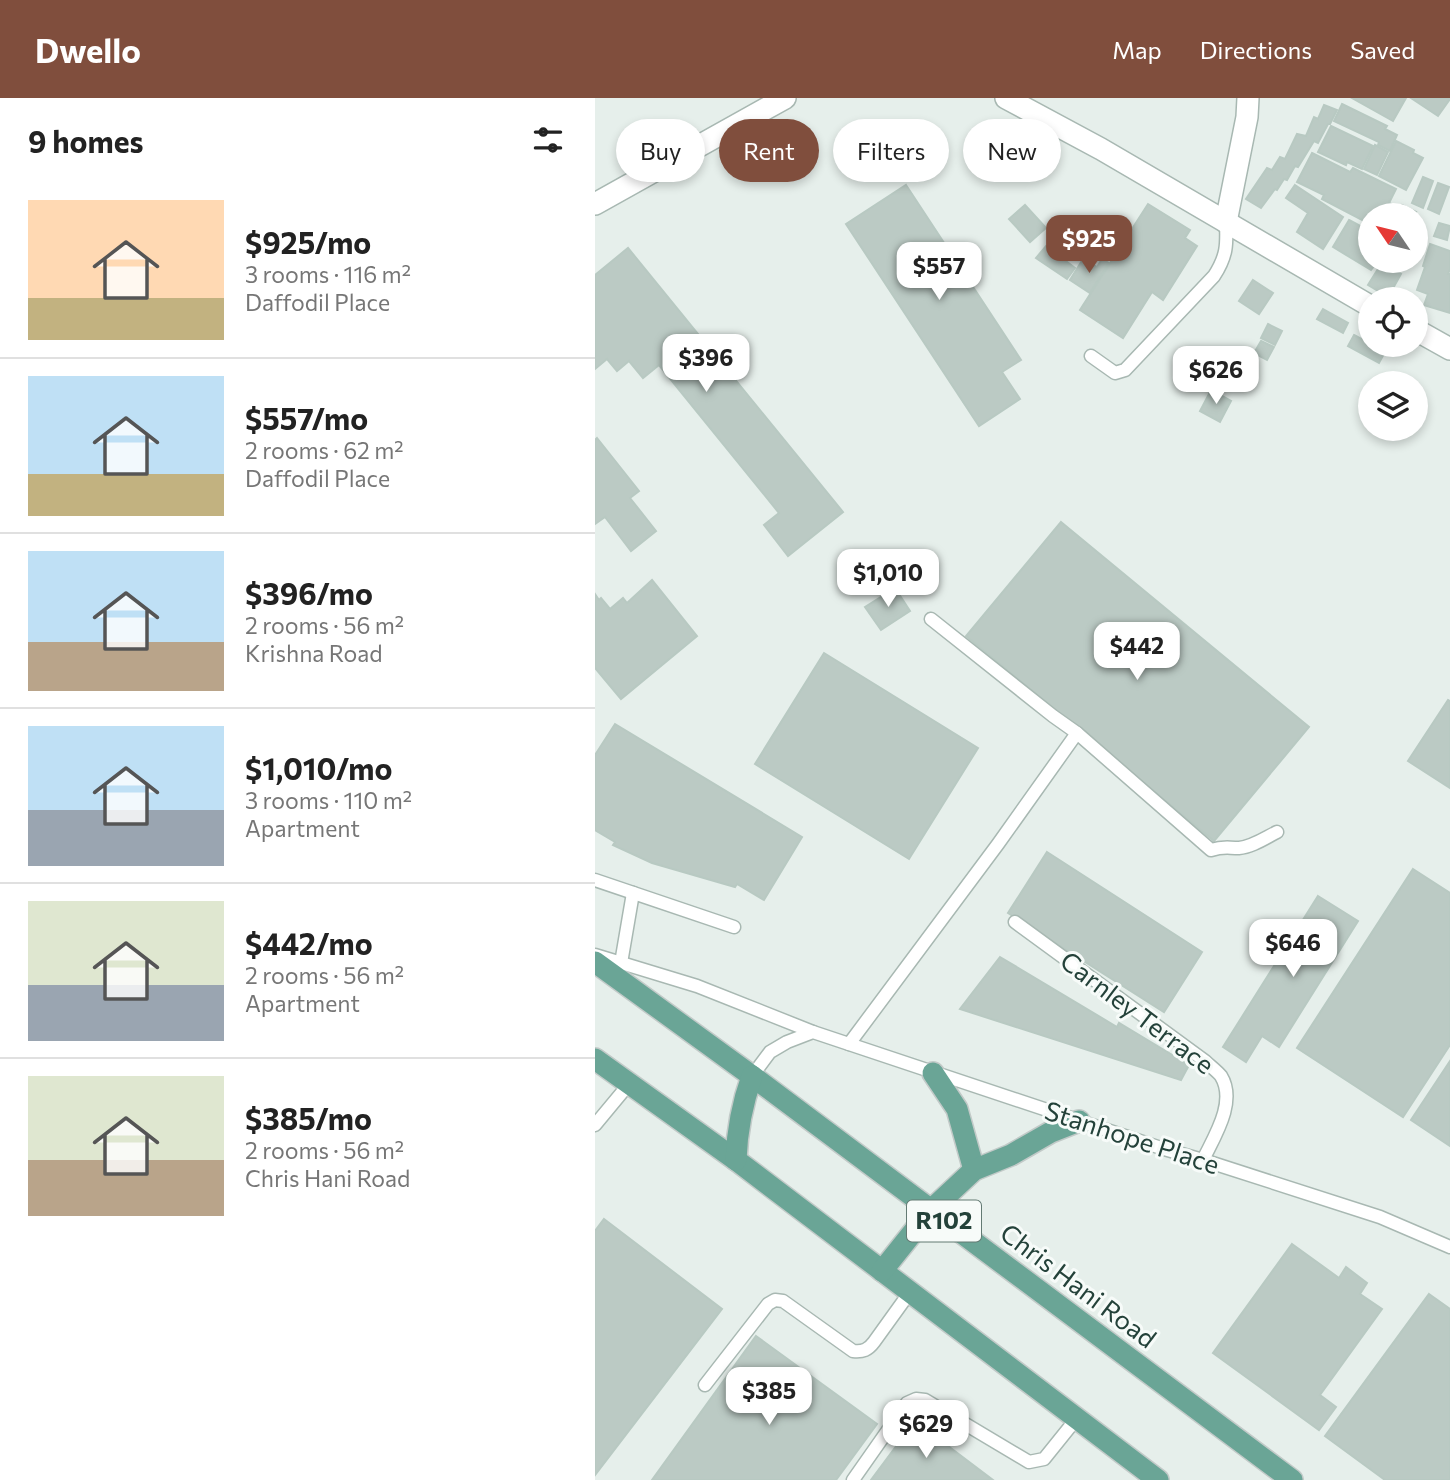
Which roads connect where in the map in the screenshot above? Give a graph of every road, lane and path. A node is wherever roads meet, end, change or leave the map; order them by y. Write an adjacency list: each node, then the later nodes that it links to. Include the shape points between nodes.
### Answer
1 (785, 98): 4 (street)
2 (1006, 98): 5 (street)
3 (1248, 98): 5 (street)
4 (595, 204)
5 (1226, 222): 6 (street); 9 (lane, via 1225,255 1214,276 1125,370 1115,373)
6 (1358, 299)
7 (1428, 337): 8 (street)
8 (1450, 349)
9 (1091, 356)
10 (931, 619): 11 (lane)
11 (1077, 733): 12 (lane, via 1211,850 1241,848); 21 (lane)
12 (1276, 832)
13 (595, 880): 14 (lane)
14 (633, 893): 16 (lane); 19 (lane)
15 (1015, 922): 29 (lane, Carnley Terrace, via 1221,1077 1227,1094 1223,1115)
16 (734, 927)
17 (595, 955): 19 (lane, Stanhope Place)
18 (595, 962): 24 (main road, Chris Hani Road / R102)
19 (621, 963): 20 (lane, Stanhope Place, via 698,986)
20 (813, 1032): 21 (lane, Stanhope Place); 24 (lane, via 770,1052)
21 (849, 1044): 23 (lane, Stanhope Place)
22 (595, 1059): 25 (main road, R102)
23 (933, 1073): 26 (lane, Stanhope Place); 30 (main road, via 957,1109)
24 (752, 1076): 28 (main road, via 743,1100); 31 (main road, Chris Hani Road / R102)
25 (629, 1084): 27 (lane); 28 (main road, R102)
26 (1079, 1121): 29 (lane, Stanhope Place); 30 (main road)
27 (595, 1125)
28 (736, 1160): 33 (main road, R102)
29 (1203, 1160): 32 (lane, Stanhope Place, via 1380,1217)
30 (974, 1170): 31 (main road)
31 (930, 1211): 33 (main road); 39 (main road, Chris Hani Road / R102)
32 (1450, 1247)
33 (882, 1271): 34 (main road, R102)
34 (910, 1292): 35 (lane, via 869,1349 861,1352 775,1300); 36 (main road, R102)
35 (705, 1385)
36 (1077, 1418): 37 (lane, via 1044,1458 1029,1462 925,1400 916,1399 907,1403); 38 (main road, R102)
37 (853, 1480)
38 (1158, 1480)
39 (1292, 1480)

